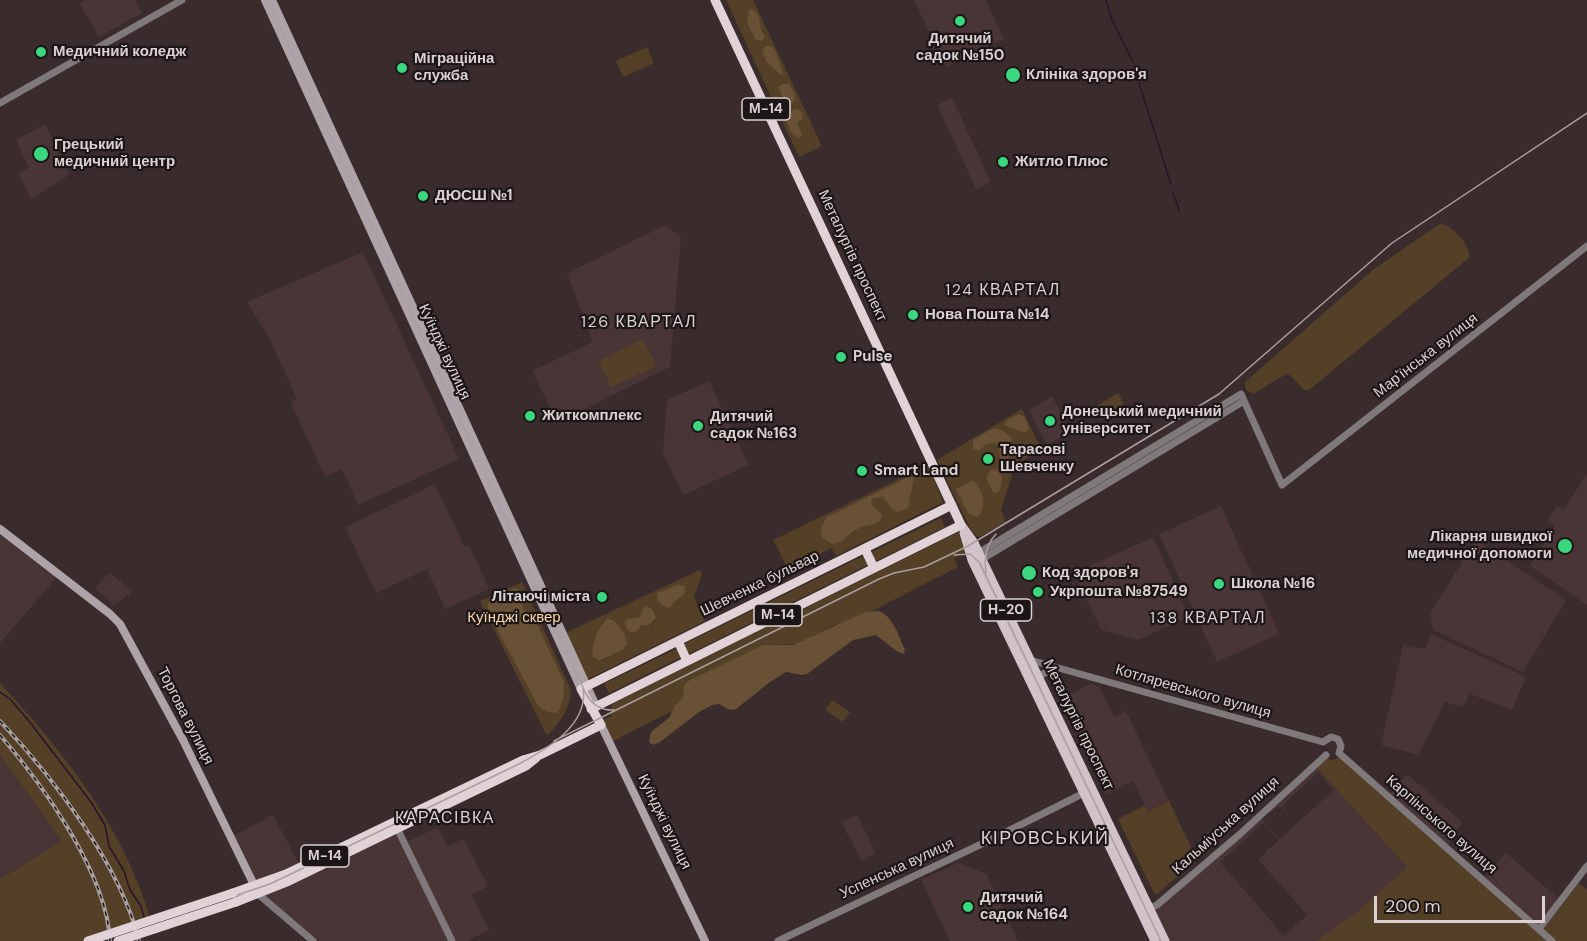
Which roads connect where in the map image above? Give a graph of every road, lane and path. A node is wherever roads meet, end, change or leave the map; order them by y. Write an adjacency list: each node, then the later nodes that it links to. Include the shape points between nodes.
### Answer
1 (182, 0): 5 (street)
2 (265, 0): 18 (main road, Куїнджі вулиця)
3 (272, 0): 18 (main road, Куїнджі вулиця)
4 (715, 0): 7 (highway, Металургів проспект / М-14)
5 (0, 103)
6 (1587, 246): 11 (street, Мар'їнська вулиця, via 1281,485 1242,397)
7 (952, 506): 8 (highway, Металургів проспект / М-14); 10 (highway, Шевченка бульвар / М-14)
8 (961, 525): 11 (main road, Металургів проспект); 12 (highway, М-14)
9 (0, 529): 26 (main road, Торгова вулиця, via 120,624 183,740)
10 (865, 549): 12 (highway); 13 (highway, Шевченка бульвар / М-14)
11 (977, 558): 14 (main road, Металургів проспект / Н-20); 17 (main road, Металургів проспект)
12 (874, 568): 15 (highway, М-14)
13 (678, 641): 15 (highway); 18 (highway, Шевченка бульвар / М-14)
14 (1030, 660): 16 (street, Котляревського вулиця); 17 (main road, Металургів проспект)
15 (687, 661): 19 (highway, М-14)
16 (1056, 668): 17 (street); 20 (street, Котляревського вулиця)
17 (1034, 678): 23 (main road, Металургів проспект)
18 (584, 687): 19 (highway, Куїнджі вулиця)
19 (596, 714): 24 (highway, М-14, via 526,766); 34 (main road, Куїнджі вулиця)
20 (1323, 742): 21 (street, via 1338,739); 22 (street)
21 (1339, 753): 22 (street, via 1333,757); 29 (street, Карпінського вулиця)
22 (1326, 755): 28 (street, Кальміуська вулиця, via 1240,834)
23 (1088, 791): 28 (main road, Металургів проспект); 35 (street, Успенська вулиця)
24 (396, 825): 26 (highway, М-14); 33 (street)
25 (1587, 866): 29 (street)
26 (256, 890): 27 (highway, М-14); 32 (street, Торгова вулиця)
27 (235, 897): 30 (highway, М-14, bridge); 31 (highway, М-14, bridge)
28 (1145, 911): 36 (main road, Металургів проспект); 37 (main road, Металургів проспект)
29 (1539, 929): 38 (street, Карпінського вулиця)
30 (88, 941)
31 (118, 941)
32 (313, 941)
33 (452, 941)
34 (705, 941)
35 (778, 941)
36 (1155, 941)
37 (1165, 941)
38 (1552, 941)

